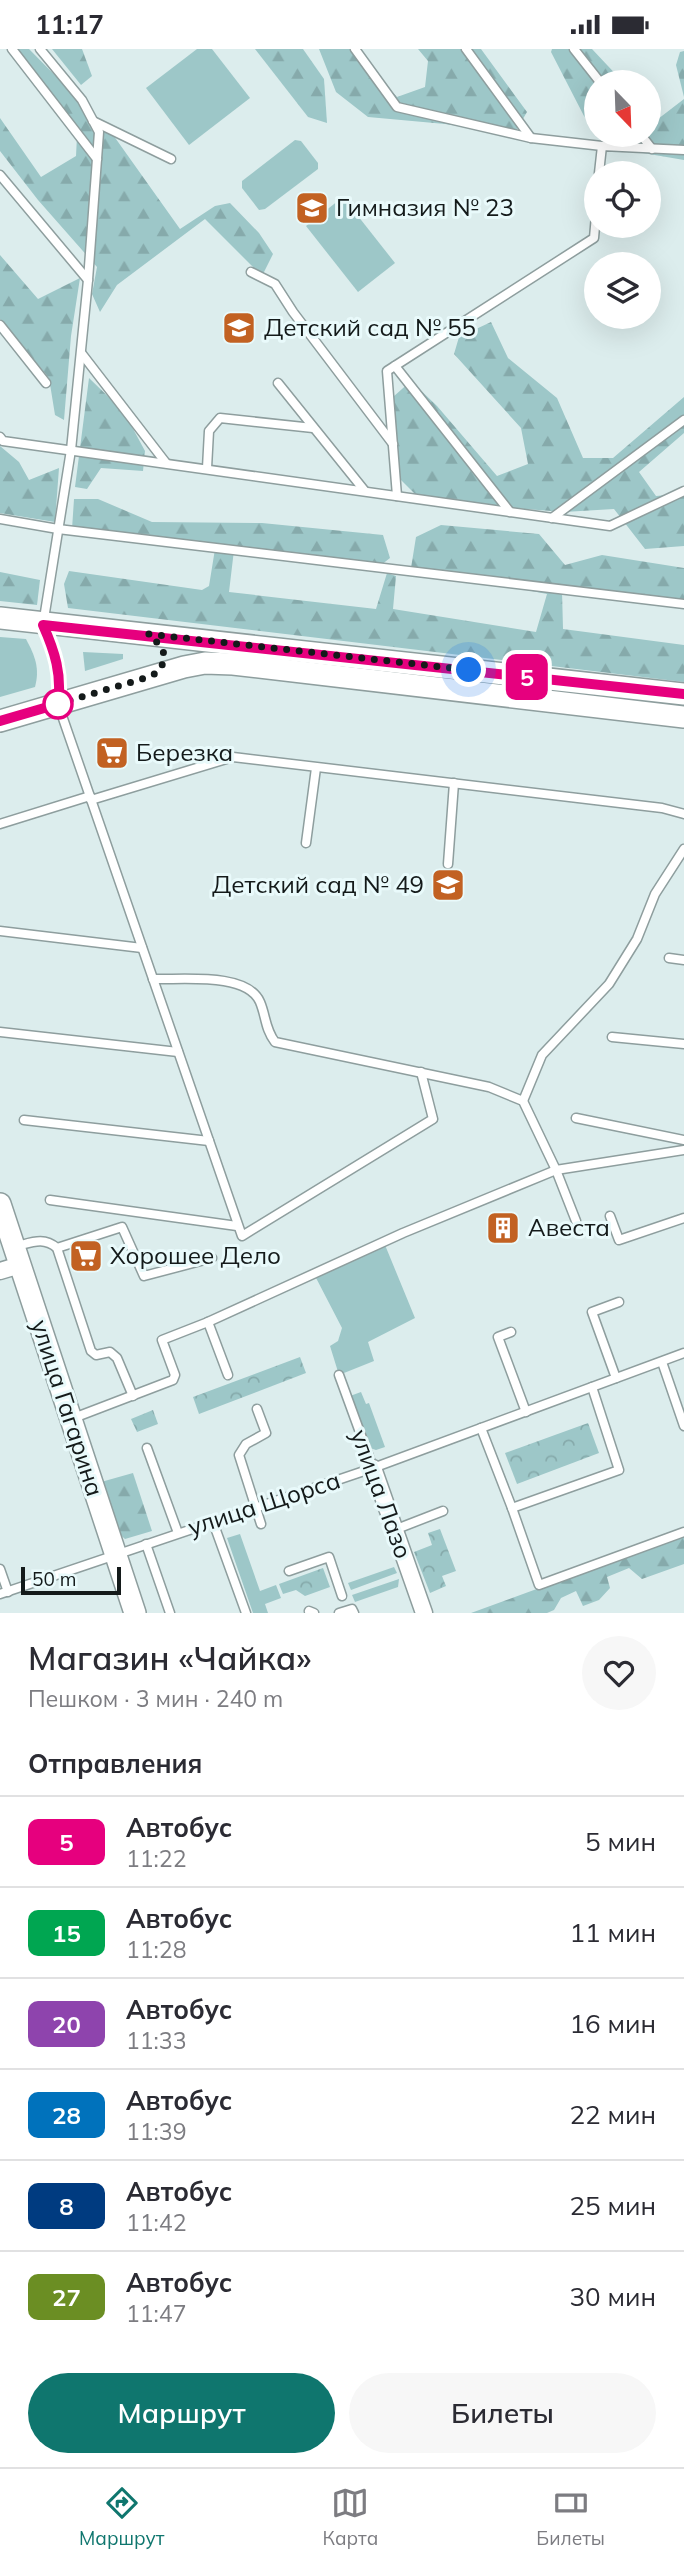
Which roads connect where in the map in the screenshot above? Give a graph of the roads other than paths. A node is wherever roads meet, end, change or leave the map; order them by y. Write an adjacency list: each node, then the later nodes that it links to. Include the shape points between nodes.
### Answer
1 (12, 49): 13 (lane)
2 (40, 49): 7 (lane, via 82,100)
3 (355, 49): 8 (lane, via 397,107)
4 (466, 49): 8 (lane)
5 (574, 49): 6 (lane)
6 (591, 70)
7 (93, 121): 13 (lane, via 99,132); 14 (lane)
8 (531, 138): 9 (lane)
9 (584, 144)
10 (619, 147): 11 (lane)
11 (652, 149): 12 (lane)
12 (684, 151)
13 (97, 159): 18 (lane)
14 (171, 159)
15 (0, 176): 18 (lane)
16 (592, 238): 21 (lane)
17 (251, 272): 27 (lane, via 275,284)
18 (88, 280): 20 (lane)
19 (0, 325): 22 (lane)
20 (82, 354): 28 (lane); 29 (lane)
21 (395, 366): 27 (lane, via 387,371); 34 (lane)
22 (46, 383)
23 (278, 383): 25 (lane)
24 (684, 421): 35 (lane)
25 (313, 428): 30 (lane, via 220,418 209,431); 31 (lane)
26 (0, 437): 28 (lane)
27 (393, 444): 33 (lane)
28 (71, 450): 29 (lane); 37 (lane)
29 (166, 463): 30 (lane)
30 (207, 468): 31 (lane)
31 (364, 490): 33 (lane)
32 (684, 491): 35 (lane, via 610,526)
33 (397, 496): 34 (lane)
34 (510, 512): 35 (lane)
35 (552, 518)
36 (0, 519): 37 (lane)
37 (58, 529): 38 (lane); 40 (lane)
38 (684, 604)
39 (0, 618): 40 (main road)
40 (43, 625): 41 (main road); 44 (lane, via 59,666)
41 (148, 634): 42 (main road, via 159,643 165,661); 43 (main road)
42 (152, 676): 44 (main road); 45 (main road, via 205,663 233,664)
43 (684, 694)
44 (58, 704): 46 (main road); 49 (lane)
45 (684, 717)
46 (0, 721)
47 (316, 768): 48 (lane); 49 (lane, via 233,757); 52 (lane)
48 (454, 783): 50 (lane); 54 (lane)
49 (91, 798): 51 (lane); 56 (lane)
50 (684, 814)
51 (0, 824)
52 (306, 843)
53 (684, 849): 65 (lane, via 609,984 542,1055)
54 (448, 865)
55 (0, 931): 56 (lane)
56 (142, 948): 59 (lane)
57 (669, 958): 58 (lane)
58 (684, 960)
59 (153, 979): 63 (lane); 64 (lane, via 234,981 249,988 259,1001 267,1032 275,1042)
60 (0, 1032): 63 (lane)
61 (612, 1037): 62 (lane)
62 (684, 1044)
63 (178, 1052): 69 (lane)
64 (421, 1072): 65 (lane, via 489,1087); 77 (lane, via 433,1119 242,1235)
65 (523, 1101): 71 (lane)
66 (576, 1118): 68 (lane)
67 (24, 1120): 69 (lane)
68 (684, 1140)
69 (209, 1141): 77 (lane)
70 (684, 1150): 71 (lane)
71 (556, 1170): 76 (lane); 82 (lane, via 402,1233)
72 (50, 1199): 77 (lane)
73 (0, 1203): 80 (main road, улица Гагарина)
74 (610, 1216): 75 (lane, via 619,1240)
75 (684, 1218)
76 (576, 1221)
77 (237, 1226)
78 (57, 1248): 79 (lane, via 122,1227 145,1276); 80 (lane, via 40,1240); 90 (lane, via 91,1351 96,1355 110,1352 117,1358)
79 (212, 1258)
80 (11, 1261): 93 (main road, улица Гагарина)
81 (619, 1302): 88 (lane, via 592,1312)
82 (208, 1322): 86 (lane); 90 (lane, via 162,1340 173,1380)
83 (511, 1332): 92 (lane, via 498,1337)
84 (684, 1353): 85 (lane, улица Щорса)
85 (662, 1362): 88 (lane, улица Щорса); 94 (lane)
86 (228, 1375)
87 (339, 1375): 97 (lane, улица Лазо)
88 (616, 1378): 89 (lane, улица Щорса)
89 (592, 1387): 92 (lane, улица Щорса); 99 (lane, via 620,1470)
90 (133, 1396): 93 (lane)
91 (257, 1409): 98 (lane, via 266,1433 246,1444 239,1454)
92 (526, 1412): 95 (lane, улица Щорса)
93 (71, 1419): 107 (main road, улица Гагарина)
94 (684, 1426)
95 (481, 1428): 97 (lane, улица Щорса); 99 (lane)
96 (147, 1448): 105 (lane)
97 (373, 1468): 98 (lane, улица Щорса); 103 (street, улица Лазо)
98 (255, 1508): 101 (lane, улица Щорса); 102 (lane)
99 (512, 1508): 104 (lane, via 538,1585)
100 (443, 1511): 103 (lane)
101 (213, 1522): 105 (lane, улица Щорса); 114 (lane)
102 (261, 1524)
103 (394, 1530): 117 (street, улица Лазо)
104 (684, 1532)
105 (178, 1533): 106 (lane, улица Щорса)
106 (146, 1544): 107 (lane, улица Щорса); 113 (lane)
107 (115, 1555): 110 (lane, улица Щорса); 112 (main road, улица Гагарина)
108 (0, 1569): 110 (lane)
109 (289, 1571): 111 (lane, via 329,1557)
110 (4, 1593)
111 (342, 1596)
112 (135, 1613)
113 (170, 1613)
114 (246, 1613)
115 (339, 1613): 116 (lane, via 352,1609)
116 (354, 1613)
117 (424, 1613)

